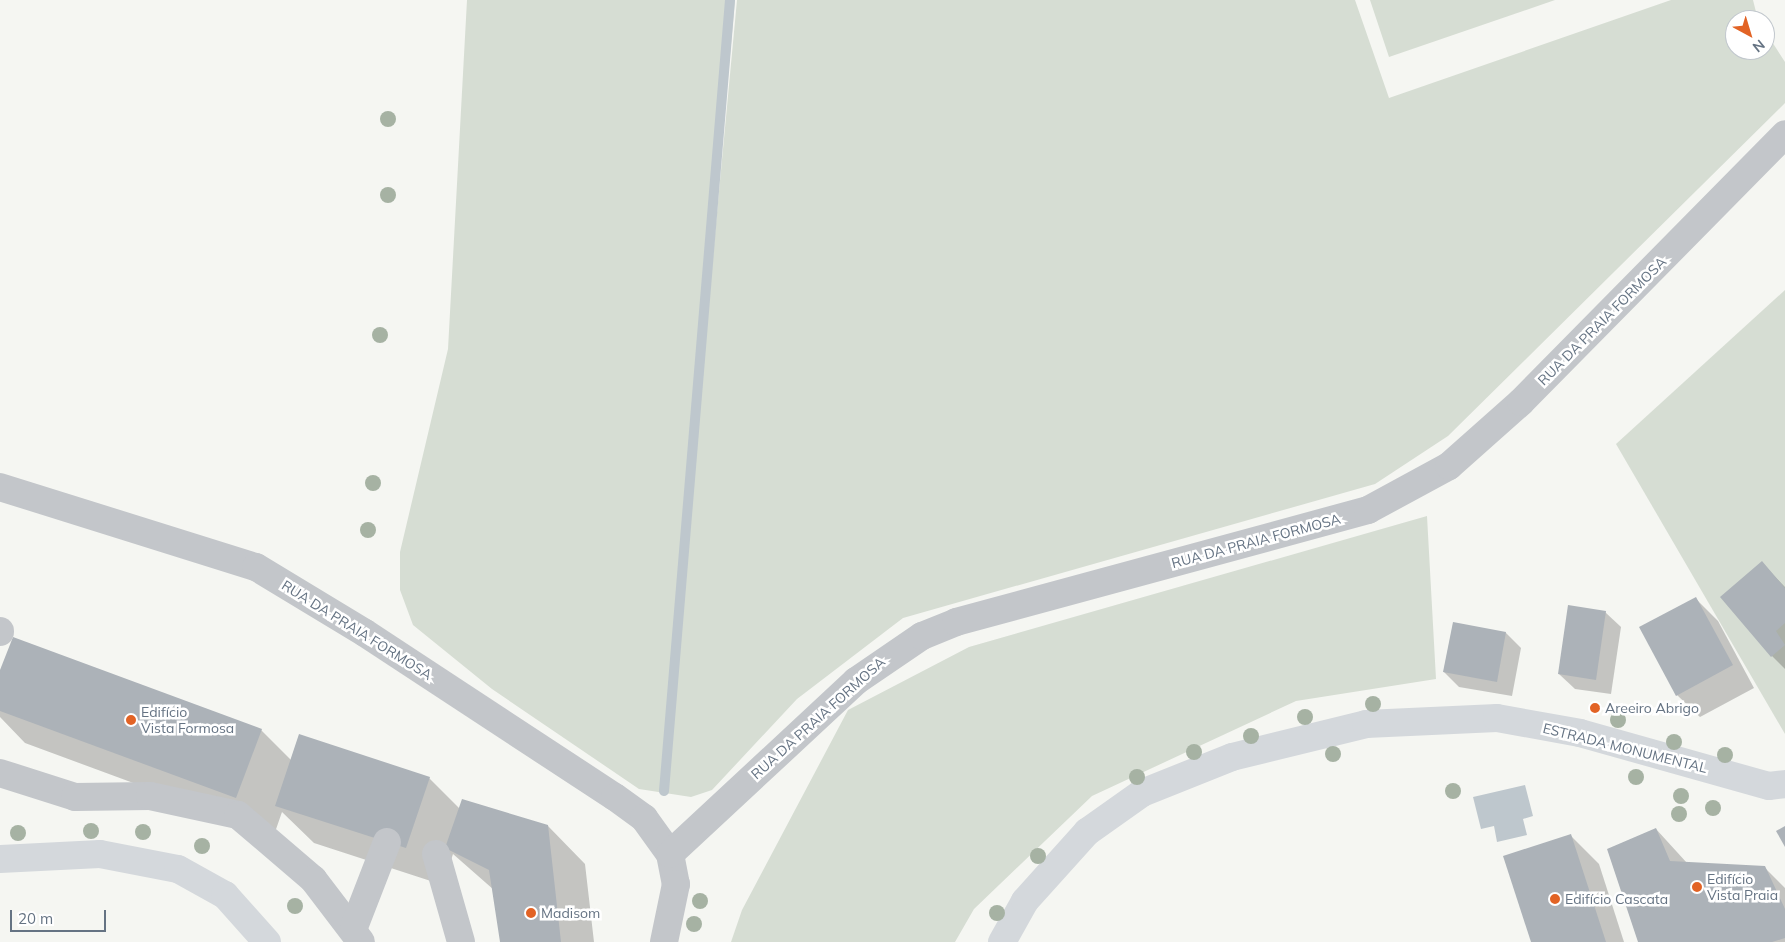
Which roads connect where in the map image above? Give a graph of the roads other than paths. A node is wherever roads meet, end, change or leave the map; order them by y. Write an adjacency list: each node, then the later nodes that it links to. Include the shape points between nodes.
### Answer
1 (1785, 134): 7 (street, RUA DA PRAIA FORMOSA, via 1528,395 1449,466 1368,510 956,622 922,636 856,681)
2 (0, 487): 7 (street, RUA DA PRAIA FORMOSA, via 215,552 286,584 644,818)
3 (0, 773): 9 (street, via 75,797 150,796 238,816 313,879)
4 (1785, 784): 13 (main road, ESTRADA MONUMENTAL, via 1769,786 1580,733 1497,718 1366,724 1232,757 1142,793 1087,832 1025,901)
5 (387, 842): 9 (street)
6 (436, 854): 11 (street)
7 (670, 854): 12 (street, RUA DA PRAIA FORMOSA, via 676,884)
8 (0, 859): 10 (main road, via 100,854 178,869 225,895)
9 (357, 935)
10 (267, 942)
11 (461, 942)
12 (664, 942)
13 (1002, 942)

